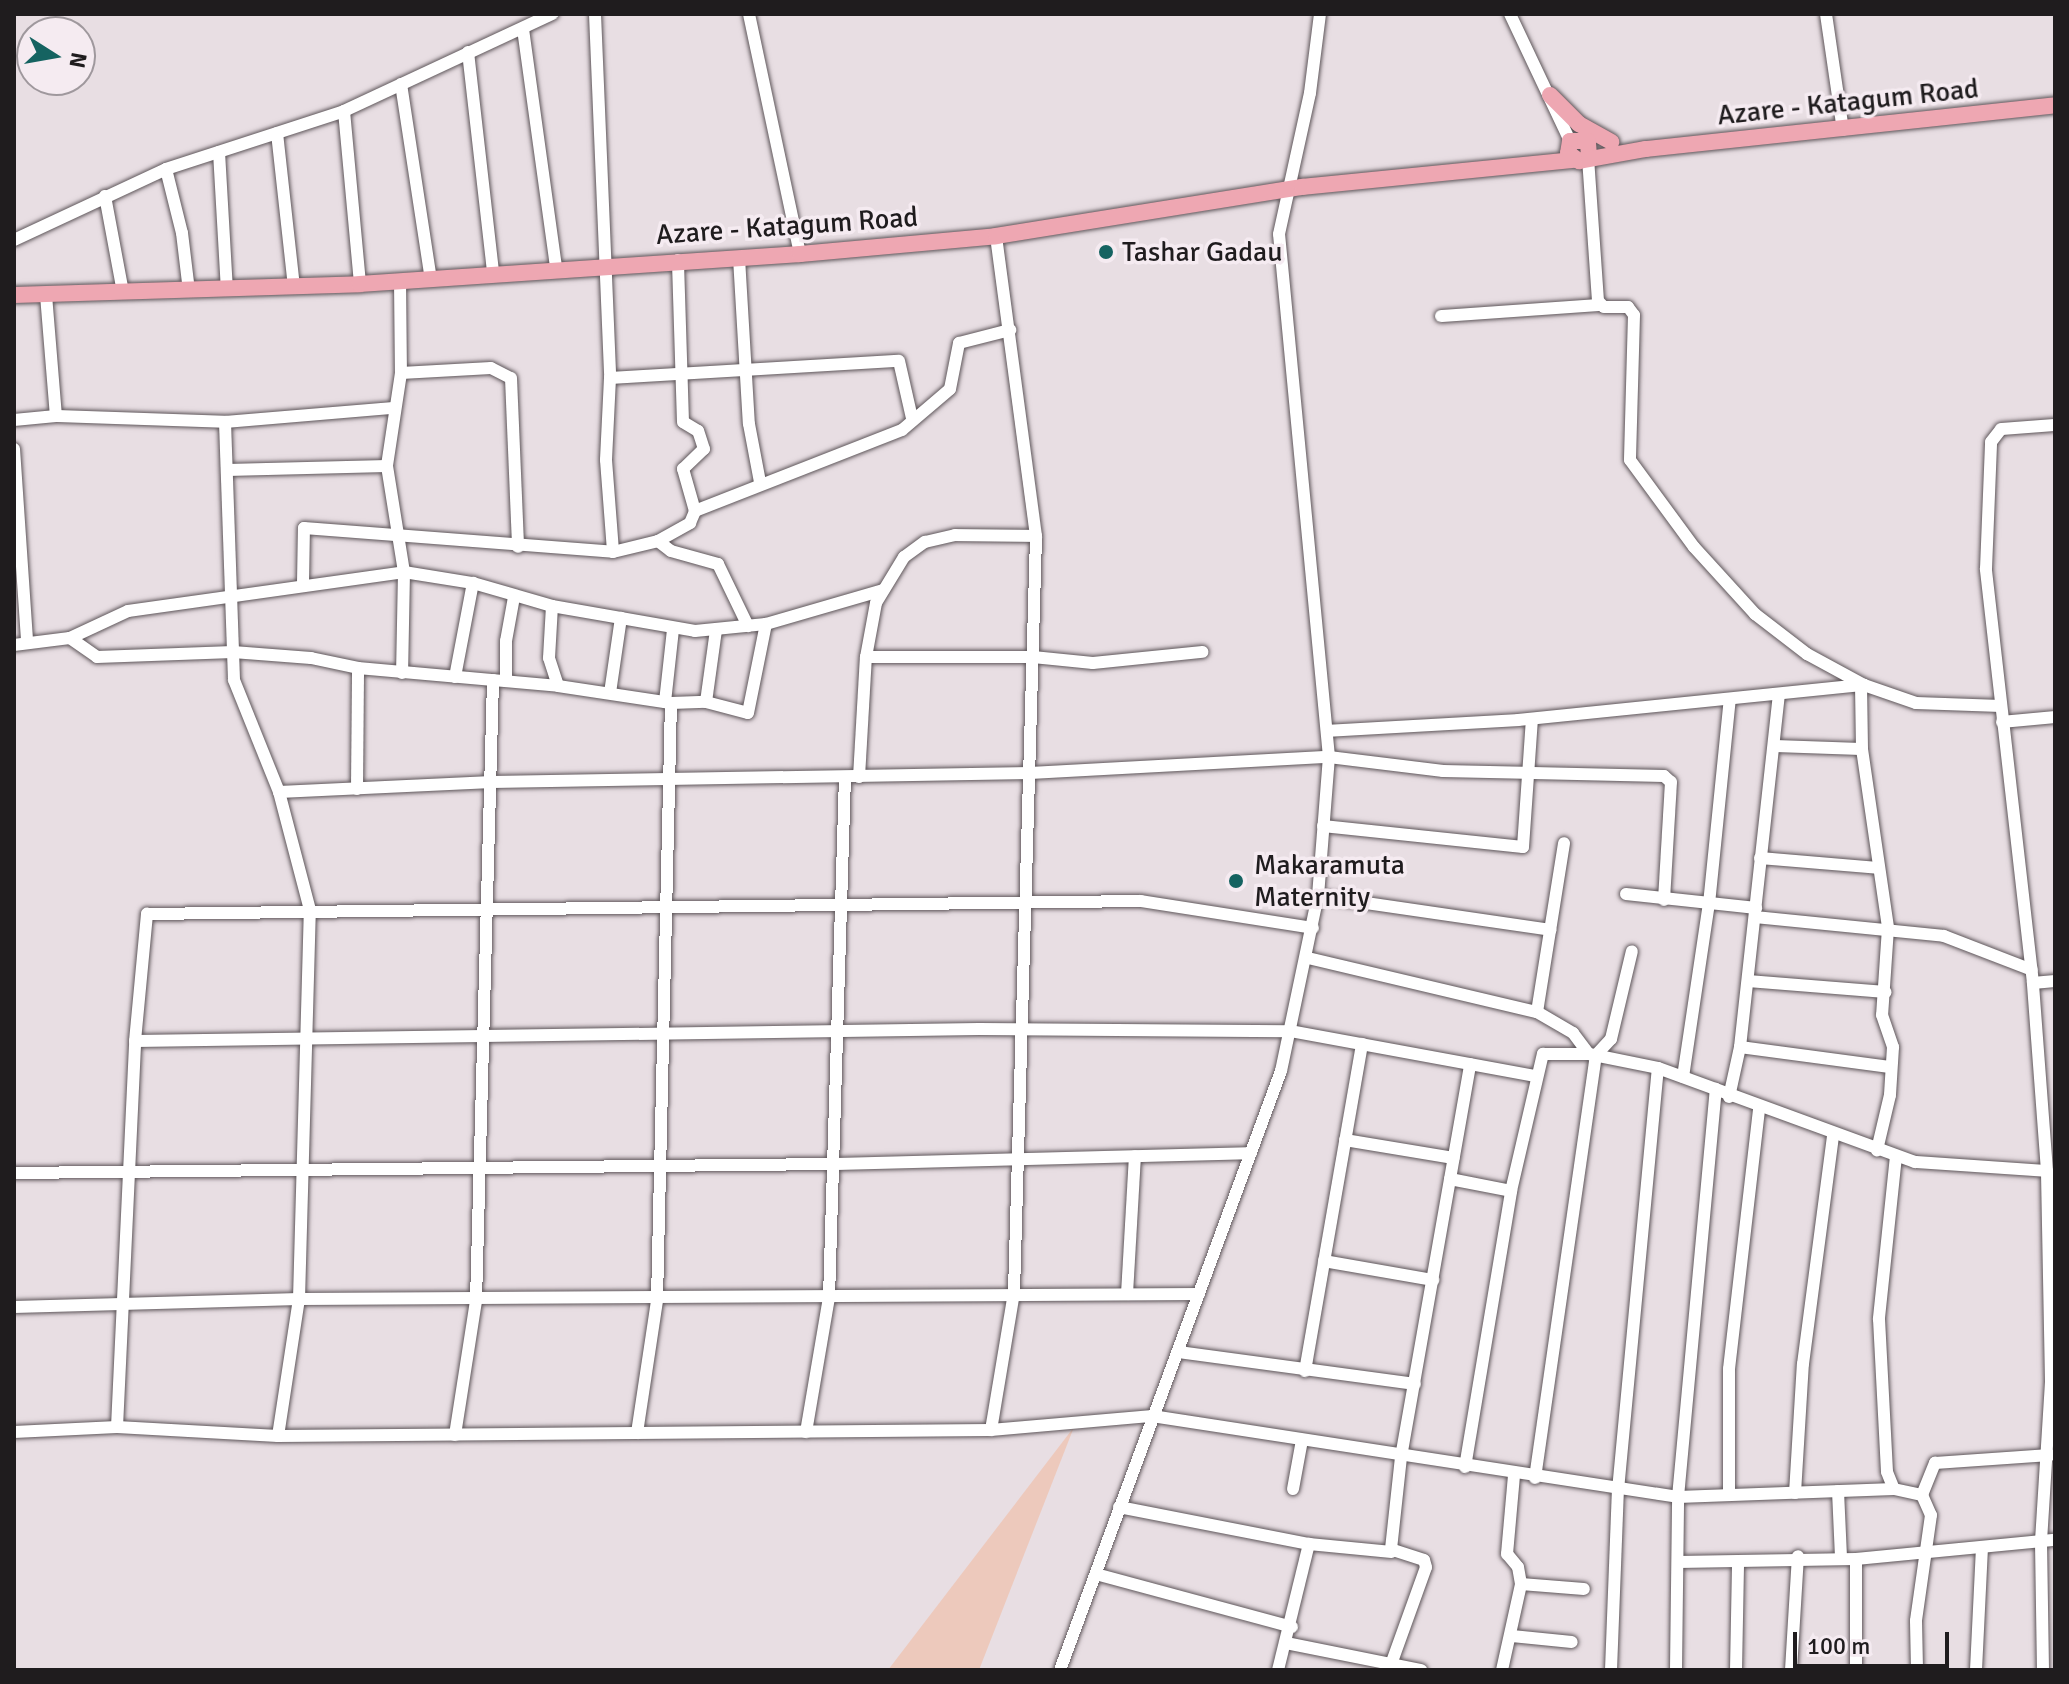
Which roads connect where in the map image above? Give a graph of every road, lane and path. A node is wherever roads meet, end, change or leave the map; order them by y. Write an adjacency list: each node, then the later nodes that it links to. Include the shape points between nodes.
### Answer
1 (552, 14): 7 (street)
2 (595, 14): 29 (street)
3 (749, 14): 26 (street)
4 (1320, 14): 22 (street, via 1308,104)
5 (1510, 14): 10 (street)
6 (1826, 14): 13 (street)
7 (523, 29): 8 (street); 30 (street)
8 (468, 52): 9 (street); 31 (street)
9 (401, 84): 12 (street); 32 (street)
10 (1550, 95): 15 (street); 16 (main road, via 1579,124)
11 (2055, 105): 13 (main road, Azare - Katagum Road)
12 (344, 111): 14 (street); 34 (street)
13 (1843, 130): 17 (main road, Azare - Katagum Road)
14 (277, 133): 18 (street); 35 (street)
15 (1570, 142): 19 (main road, Azare - Katagum Road, via 1579,137); 20 (main road, Azare - Katagum Road)
16 (1611, 142): 17 (main road, Azare - Katagum Road); 19 (main road, Azare - Katagum Road)
17 (1646, 149): 19 (main road, Azare - Katagum Road)
18 (219, 152): 21 (street); 36 (street)
19 (1583, 155): 20 (main road, Azare - Katagum Road); 41 (street)
20 (1521, 162): 22 (main road, Azare - Katagum Road)
21 (166, 169): 23 (street); 37 (street)
22 (1285, 190): 24 (main road, Azare - Katagum Road); 97 (street, via 1279,255)
23 (105, 196): 25 (street); 39 (street)
24 (996, 236): 26 (main road, Azare - Katagum Road); 43 (street)
25 (14, 240)
26 (800, 254): 27 (main road, Azare - Katagum Road)
27 (739, 258): 28 (main road, Azare - Katagum Road); 44 (street)
28 (678, 260): 29 (main road, Azare - Katagum Road); 46 (street)
29 (606, 264): 30 (main road, Azare - Katagum Road); 47 (street)
30 (556, 267): 31 (main road, Azare - Katagum Road)
31 (493, 273): 32 (main road, Azare - Katagum Road)
32 (431, 279): 33 (main road, Azare - Katagum Road)
33 (400, 281): 34 (main road, Azare - Katagum Road); 45 (street)
34 (360, 284): 35 (main road, Azare - Katagum Road)
35 (294, 287): 36 (main road, Azare - Katagum Road)
36 (227, 289): 37 (main road, Azare - Katagum Road)
37 (189, 291): 39 (main road, Azare - Katagum Road)
38 (14, 292): 40 (main road, Azare - Katagum Road)
39 (123, 292): 40 (main road, Azare - Katagum Road)
40 (50, 294): 49 (street)
41 (1600, 305): 42 (street); 86 (street, via 1628,307 1634,315 1626,445 1653,496 1755,614 1807,654)
42 (1441, 316)
43 (1010, 330): 50 (street, via 959,343 950,389); 60 (street)
44 (746, 370): 46 (street); 50 (street, via 899,361); 57 (street)
45 (401, 373): 48 (street); 62 (street, via 491,368 511,378)
46 (682, 374): 47 (street); 58 (street, via 683,422 698,431 704,449 683,469)
47 (610, 378): 63 (street, via 606,460)
48 (393, 408): 52 (street); 55 (street)
49 (56, 416): 51 (street); 52 (street)
50 (912, 418): 57 (street, via 902,430)
51 (14, 420)
52 (225, 422): 56 (street)
53 (2055, 425): 93 (street, via 2001,429 1991,442 1986,569)
54 (14, 449): 77 (street)
55 (387, 466): 56 (street); 59 (street)
56 (227, 470): 68 (street)
57 (760, 482): 58 (street)
58 (695, 511): 61 (street, via 690,523)
59 (397, 532): 62 (street); 64 (street); 65 (street, via 301,530)
60 (1036, 536): 67 (street, via 955,535 925,542 904,557); 81 (street)
61 (658, 541): 63 (street); 73 (street, via 671,551 718,564)
62 (518, 547): 63 (street)
63 (613, 552)
64 (404, 572): 65 (street); 66 (street); 83 (street)
65 (303, 583): 68 (street)
66 (473, 583): 69 (street); 84 (street)
67 (883, 590): 72 (street); 80 (street)
68 (231, 596): 76 (street, via 128,611); 78 (street)
69 (514, 597): 70 (street); 85 (street)
70 (552, 606): 71 (street); 87 (street, via 549,658)
71 (621, 618): 74 (street); 88 (street)
72 (766, 624): 73 (street); 91 (street, via 748,713)
73 (748, 626): 75 (street)
74 (673, 629): 75 (street); 92 (street)
75 (716, 630): 91 (street)
76 (70, 638): 77 (street); 78 (street, via 97,657)
77 (20, 643)
78 (233, 652): 82 (street); 108 (street, via 237,696)
79 (1202, 652): 81 (street, via 1093,663)
80 (866, 657): 81 (street); 104 (street)
81 (1033, 657): 101 (street)
82 (358, 668): 83 (street); 107 (street)
83 (402, 673): 84 (street)
84 (455, 677): 85 (street)
85 (500, 680): 87 (street); 106 (street)
86 (1862, 685): 89 (street); 93 (street, via 1916,703); 99 (street)
87 (558, 686): 88 (street)
88 (610, 693): 92 (street)
89 (1779, 694): 90 (street); 98 (street)
90 (1730, 699): 95 (street); 119 (street)
91 (706, 702): 92 (street)
92 (668, 703): 105 (street)
93 (2001, 706): 96 (street)
94 (2055, 717): 96 (street)
95 (1532, 719): 97 (street); 102 (street)
96 (2002, 722): 128 (street)
97 (1327, 731): 100 (street)
98 (1774, 746): 99 (street); 111 (street)
99 (1862, 749): 112 (street)
100 (1329, 757): 101 (street); 102 (street, via 1443,771); 109 (street)
101 (1030, 773): 104 (street); 116 (street)
102 (1528, 773): 109 (street, via 1523,847); 115 (street, via 1669,778)
103 (845, 777): 104 (street); 105 (street); 117 (street)
104 (859, 777)
105 (667, 780): 106 (street); 118 (street)
106 (492, 782): 107 (street); 120 (street)
107 (357, 789): 108 (street)
108 (279, 792): 121 (street)
109 (1323, 826): 114 (street)
110 (1564, 843): 125 (street)
111 (1760, 858): 112 (street); 122 (street)
112 (1878, 868): 124 (street)
113 (1626, 894): 115 (street)
114 (1318, 896): 123 (street); 125 (street)
115 (1664, 900): 119 (street)
116 (1026, 901): 117 (street); 123 (street, via 1141,901); 133 (street)
117 (842, 902): 118 (street); 135 (street)
118 (665, 904): 120 (street); 136 (street)
119 (1709, 904): 122 (street); 147 (street)
120 (490, 907): 121 (street); 137 (street)
121 (310, 910): 138 (street); 139 (street, via 147,914)
122 (1756, 912): 124 (street); 129 (street)
123 (1313, 928): 127 (street)
124 (1888, 928): 128 (street, via 1944,936); 131 (street)
125 (1551, 930): 132 (street)
126 (1632, 951): 142 (street, via 1611,1039)
127 (1308, 958): 132 (street); 134 (street)
128 (2032, 976): 130 (street); 163 (street)
129 (1748, 981): 131 (street); 141 (street)
130 (2055, 981)
131 (1886, 992): 144 (street, via 1882,1015 1893,1047)
132 (1537, 1012): 142 (street, via 1573,1033)
133 (1022, 1030): 134 (street); 135 (street); 158 (street)
134 (1290, 1031): 140 (street); 154 (street)
135 (837, 1033): 136 (street); 159 (street)
136 (662, 1035): 137 (street); 160 (street)
137 (486, 1037): 138 (street); 161 (street)
138 (309, 1040): 139 (street); 162 (street)
139 (135, 1041): 164 (street)
140 (1362, 1044): 143 (street); 152 (street)
141 (1740, 1047): 144 (street); 149 (street)
142 (1592, 1054): 145 (street); 146 (street, via 1543,1054); 198 (street)
143 (1470, 1064): 146 (street); 157 (street)
144 (1890, 1067): 153 (street, via 1890,1095)
145 (1658, 1068): 147 (street); 201 (street)
146 (1534, 1076): 167 (street)
147 (1683, 1077): 148 (street)
148 (1716, 1089): 149 (street); 206 (street)
149 (1729, 1097): 150 (street)
150 (1759, 1109): 151 (street); 204 (street, via 1729,1369)
151 (1833, 1135): 153 (street); 203 (street, via 1803,1364)
152 (1345, 1140): 157 (street); 168 (street)
153 (1877, 1150): 156 (street)
154 (1251, 1153): 155 (street); 172 (street)
155 (1135, 1156): 158 (street); 171 (street)
156 (1896, 1156): 163 (street, via 1915,1162); 200 (street, via 1879,1319 1887,1472)
157 (1454, 1158): 166 (street)
158 (1018, 1160): 159 (street); 170 (street)
159 (833, 1164): 160 (street); 173 (street)
160 (659, 1166): 161 (street); 175 (street)
161 (478, 1167): 162 (street); 176 (street)
162 (304, 1171): 164 (street); 174 (street)
163 (2047, 1171): 179 (street)
164 (129, 1172): 165 (street); 177 (street)
165 (14, 1173)
166 (1450, 1179): 167 (street); 169 (street)
167 (1511, 1191): 196 (street)
168 (1324, 1261): 169 (street); 182 (street)
169 (1433, 1280): 183 (street)
170 (1014, 1292): 171 (street); 173 (street); 186 (street)
171 (1127, 1294): 172 (street)
172 (1199, 1294): 181 (street)
173 (829, 1297): 175 (street); 188 (street)
174 (299, 1299): 176 (street); 177 (street); 192 (street)
175 (657, 1300): 176 (street); 189 (street)
176 (476, 1301): 191 (street)
177 (121, 1306): 178 (street); 185 (street)
178 (14, 1307)
179 (2052, 1318): 180 (street)
180 (2052, 1336): 190 (street)
181 (1179, 1352): 182 (street); 184 (street)
182 (1305, 1371): 183 (street)
183 (1415, 1384): 195 (street)
184 (1152, 1416): 186 (street); 193 (street); 207 (street)
185 (117, 1427): 187 (street); 192 (street)
186 (991, 1430): 188 (street)
187 (14, 1432)
188 (806, 1432): 189 (street)
189 (637, 1433): 191 (street)
190 (2052, 1434): 194 (street)
191 (455, 1435): 192 (street)
192 (278, 1436)
193 (1302, 1440): 195 (street); 199 (street)
194 (2050, 1455): 205 (street, via 1935,1463); 209 (street)
195 (1401, 1457): 196 (street); 212 (street)
196 (1465, 1467): 197 (street)
197 (1514, 1475): 198 (street); 220 (street, via 1507,1554 1518,1567)
198 (1535, 1478): 201 (street)
199 (1293, 1489)
200 (1894, 1489): 202 (street); 205 (street)
201 (1618, 1490): 206 (street); 231 (street)
202 (1838, 1491): 203 (street); 215 (street)
203 (1795, 1493): 204 (street)
204 (1729, 1495): 206 (street)
205 (1922, 1495): 213 (street, via 1931,1515)
206 (1678, 1497): 218 (street)
207 (1119, 1507): 210 (street); 219 (street)
208 (2055, 1540): 209 (street)
209 (2041, 1541): 211 (street); 238 (street)
210 (1309, 1544): 212 (street); 222 (street)
211 (1982, 1547): 213 (street); 237 (street)
212 (1392, 1552): 226 (street, via 1426,1562)
213 (1923, 1553): 216 (street); 236 (street)
214 (1798, 1556): 215 (street); 217 (street); 234 (street)
215 (1841, 1558): 216 (street)
216 (1856, 1559): 235 (street)
217 (1738, 1561): 218 (street); 233 (street)
218 (1678, 1562): 232 (street)
219 (1096, 1574): 222 (street); 227 (street)
220 (1521, 1584): 221 (street); 223 (street)
221 (1584, 1589)
222 (1292, 1627): 225 (street)
223 (1512, 1636): 224 (street); 230 (street)
224 (1572, 1642)
225 (1286, 1643): 226 (street); 228 (street)
226 (1390, 1667): 229 (street)
227 (1060, 1670)
228 (1278, 1670)
229 (1421, 1670)
230 (1502, 1670)
231 (1611, 1670)
232 (1676, 1670)
233 (1736, 1670)
234 (1791, 1670)
235 (1856, 1670)
236 (1917, 1670)
237 (1976, 1670)
238 (2043, 1670)

